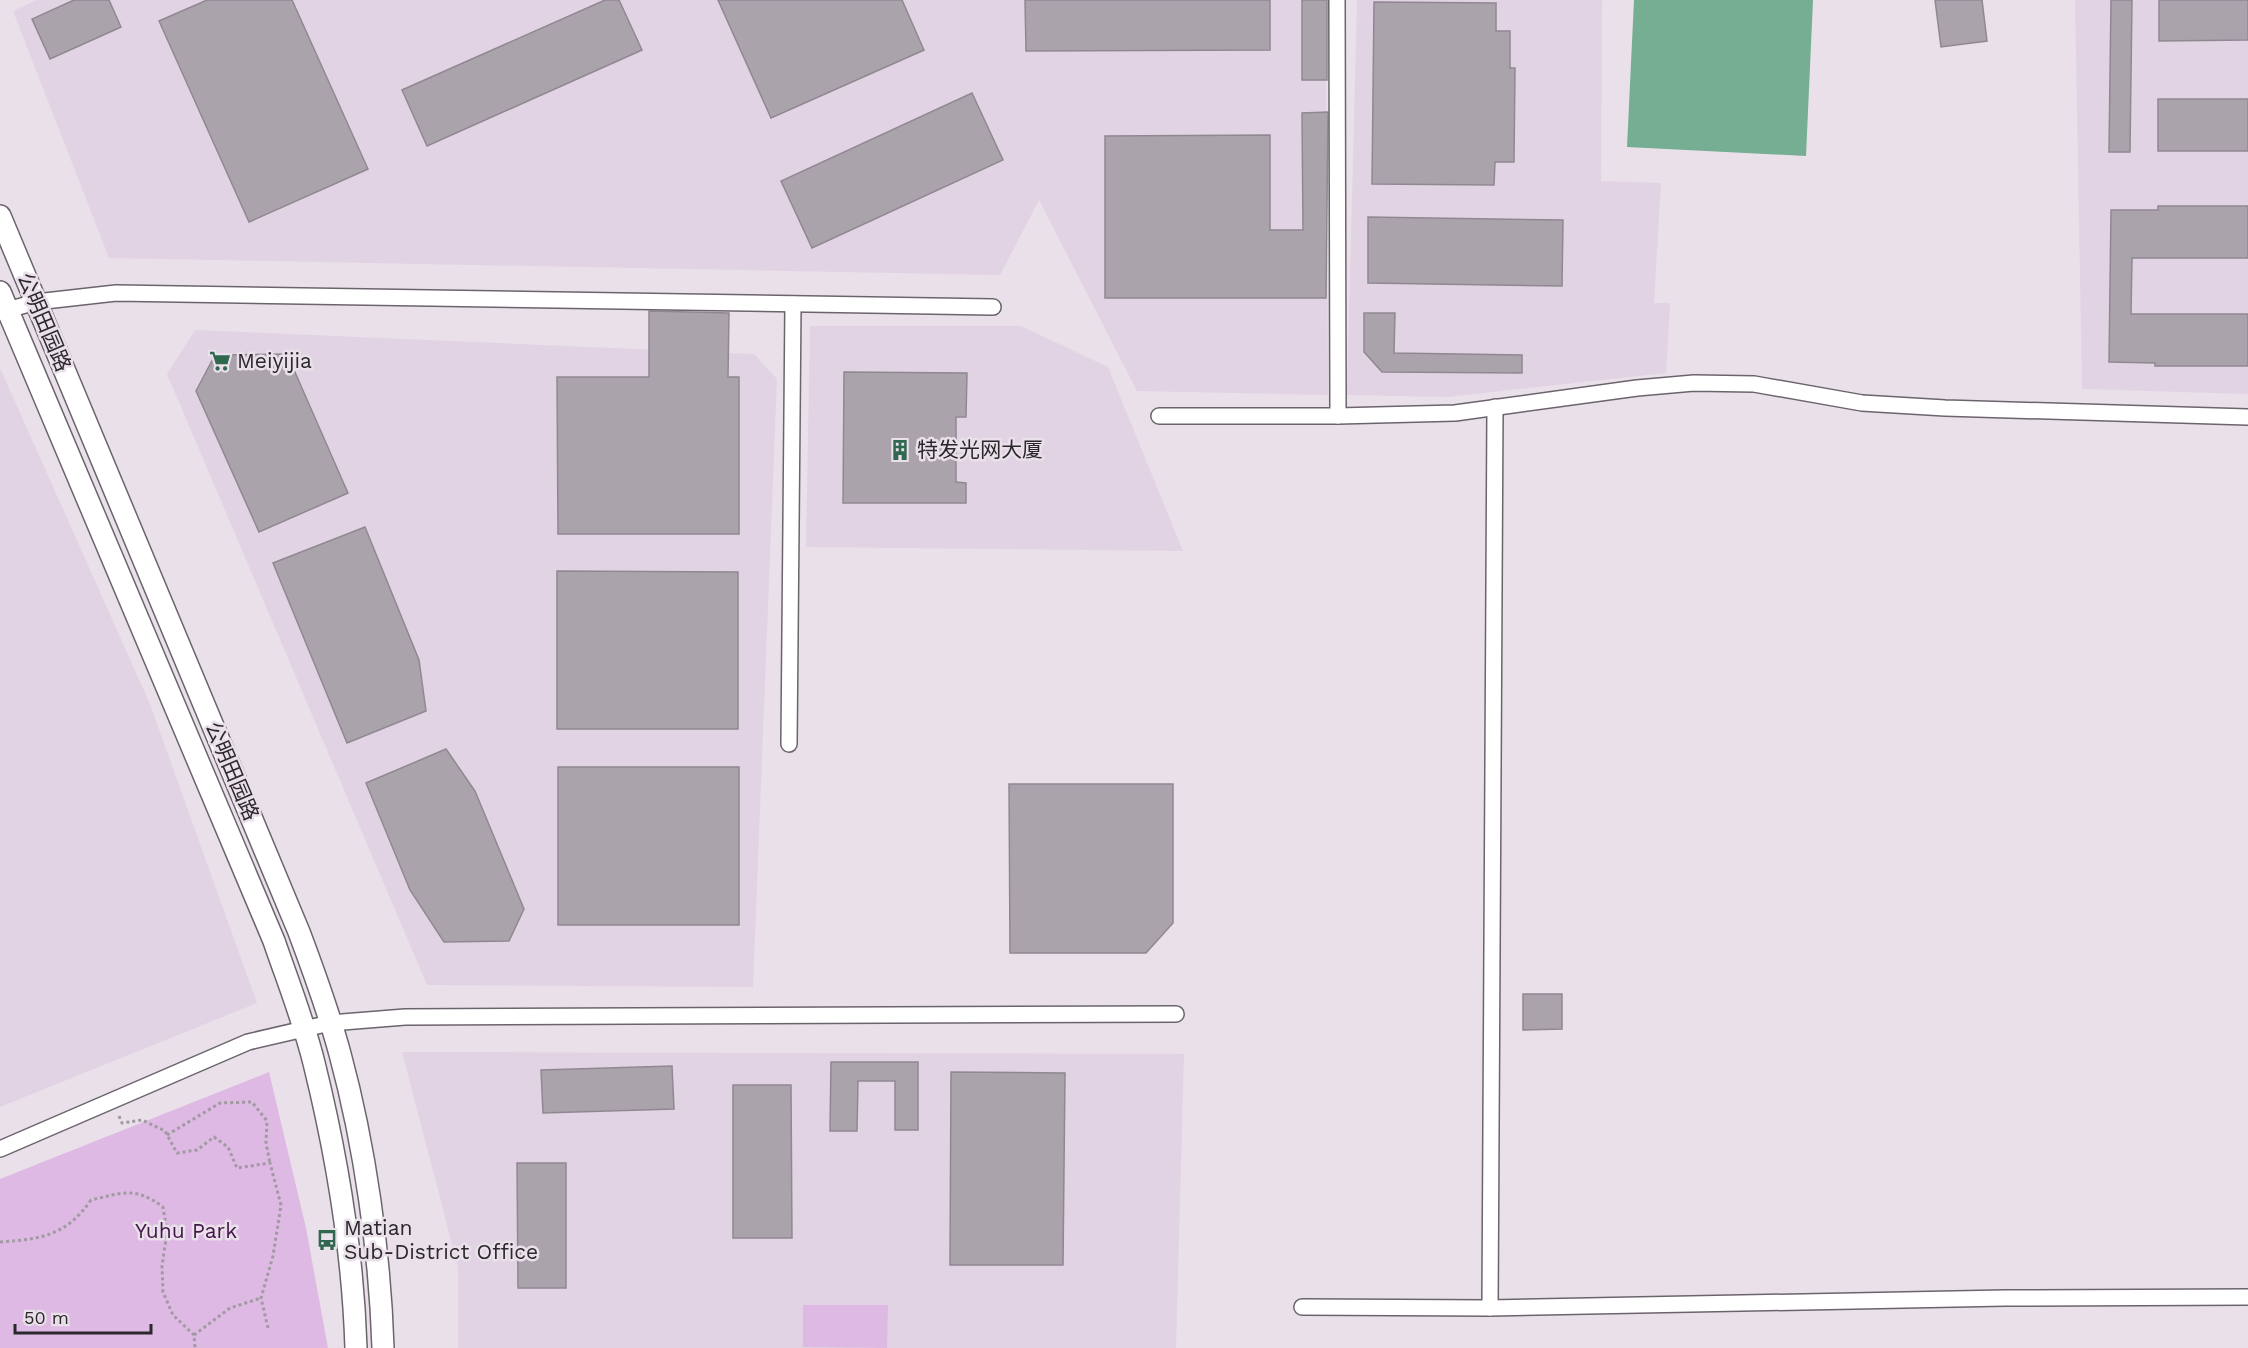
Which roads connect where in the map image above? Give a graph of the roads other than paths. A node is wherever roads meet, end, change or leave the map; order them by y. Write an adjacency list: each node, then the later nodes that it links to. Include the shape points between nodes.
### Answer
1 (1337, 0): 9 (street)
2 (0, 216): 3 (street, 公明田园路)
3 (36, 302): 4 (street, via 116,293); 5 (street); 13 (street, 公明田园路, via 299,932)
4 (793, 304): 6 (street); 11 (street)
5 (2, 305): 14 (street, 公明田园路, via 274,941)
6 (993, 307)
7 (1495, 407): 9 (street, via 1455,413); 10 (street, via 1637,388 1754,384 1874,404); 18 (street)
8 (1159, 416): 9 (street)
9 (1338, 416)
10 (2248, 417)
11 (789, 744)
12 (1176, 1014): 13 (street, via 405,1017)
13 (330, 1023): 14 (street); 20 (street, 公明田园路, via 362,1156 375,1245)
14 (304, 1029): 15 (street, via 248,1042); 19 (street, 公明田园路, via 333,1149 348,1248)
15 (0, 1149)
16 (2248, 1297): 18 (street)
17 (1302, 1307): 18 (street)
18 (1490, 1308)
19 (356, 1348)
20 (383, 1348)

